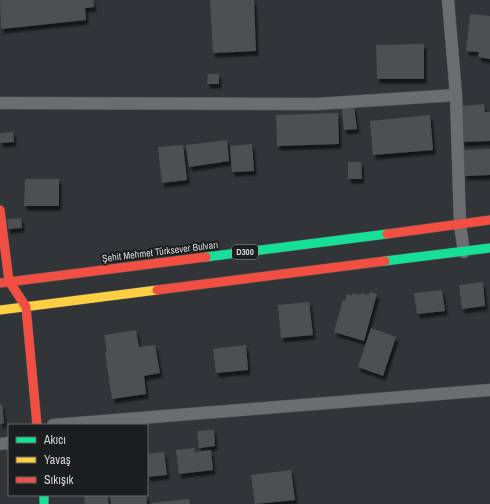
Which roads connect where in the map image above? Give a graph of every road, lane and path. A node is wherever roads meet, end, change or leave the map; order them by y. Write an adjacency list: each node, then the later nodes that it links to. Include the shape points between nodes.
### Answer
1 (448, 0): 2 (street)
2 (456, 95): 3 (street, via 316,104); 6 (street)
3 (0, 103)
4 (0, 210): 9 (main road)
5 (490, 220): 6 (main road, Şehit Mehmet Türksever Bulvarı / D300)
6 (460, 225): 8 (street); 9 (main road, Şehit Mehmet Türksever Bulvarı / D300)
7 (490, 248): 8 (main road)
8 (464, 252): 10 (main road)
9 (5, 282): 10 (main road)
10 (26, 307): 11 (main road); 13 (main road)
11 (0, 310)
12 (490, 390): 14 (street)
13 (37, 424)
14 (65, 424)

